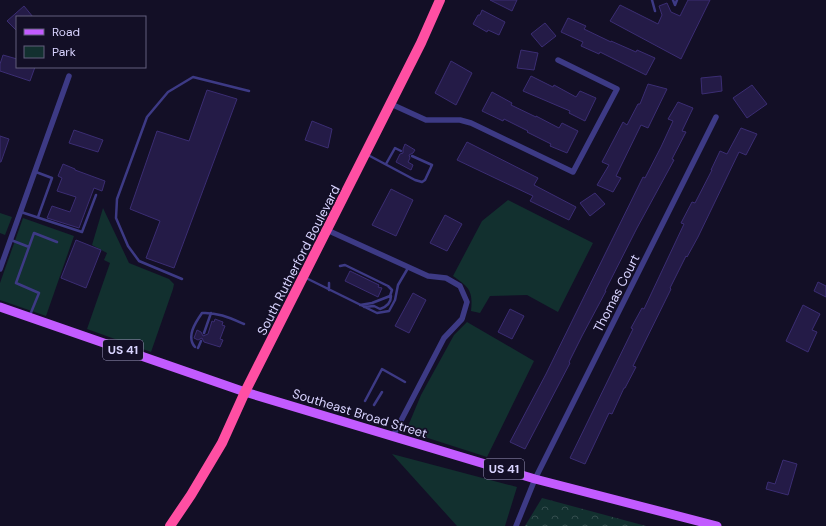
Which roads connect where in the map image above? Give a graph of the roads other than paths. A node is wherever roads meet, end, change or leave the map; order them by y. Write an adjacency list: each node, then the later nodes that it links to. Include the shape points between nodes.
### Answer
1 (440, 0): 9 (highway, South Rutherford Boulevard)
2 (652, 0): 5 (lane)
3 (673, 0): 4 (lane, via 675,5)
4 (678, 0)
5 (655, 11)
6 (558, 60): 9 (street, via 617,89 573,172 471,123 460,120 426,120)
7 (69, 76): 15 (street)
8 (249, 91): 27 (lane, via 193,76 168,92 147,117 123,180 117,200 116,218 128,246 139,261)
9 (391, 104): 12 (highway, South Rutherford Boulevard)
10 (716, 117): 49 (street, Thomas Court)
11 (402, 151): 14 (lane, via 395,148)
12 (366, 154): 14 (lane); 19 (highway, South Rutherford Boulevard)
13 (412, 156): 14 (lane, via 432,166 422,182)
14 (386, 164)
15 (35, 171): 17 (street); 18 (lane, via 52,178)
16 (96, 195): 18 (lane, via 82,232)
17 (20, 211): 18 (lane); 20 (street)
18 (38, 217)
19 (327, 230): 24 (street); 26 (highway, South Rutherford Boulevard)
20 (10, 240): 22 (lane); 25 (street)
21 (57, 242): 22 (lane, via 34,233)
22 (29, 247): 37 (lane, via 16,283 39,293)
23 (340, 266): 32 (lane, via 345,265 388,286 392,290)
24 (408, 268): 30 (lane); 48 (street, via 428,276 446,278 460,286 467,302 462,319 444,338)
25 (0, 269)
26 (304, 277): 31 (lane); 44 (highway, South Rutherford Boulevard)
27 (182, 279)
28 (329, 283): 31 (lane)
29 (394, 284): 30 (lane)
30 (398, 287): 35 (lane, via 389,312 377,313)
31 (329, 290): 33 (lane)
32 (391, 294): 33 (lane, via 382,300); 35 (lane, via 390,302 380,309 374,306)
33 (360, 305): 35 (lane)
34 (0, 307): 37 (main road, Southeast Broad Street / US 41)
35 (364, 307)
36 (211, 313): 38 (lane); 39 (lane); 40 (lane, via 202,313 195,323 191,343 197,348)
37 (29, 317): 44 (main road, Southeast Broad Street / US 41)
38 (244, 324)
39 (204, 333)
40 (201, 341)
41 (392, 375): 42 (lane); 43 (lane); 46 (lane, via 382,369)
42 (390, 379)
43 (405, 382)
44 (246, 392): 48 (main road, Southeast Broad Street / US 41); 50 (highway, South Rutherford Boulevard, via 222,443)
45 (382, 392): 47 (lane)
46 (365, 401)
47 (374, 405)
48 (393, 436): 49 (main road, Southeast Broad Street / US 41)
49 (535, 479): 51 (street, Thomas Court); 52 (main road, Southeast Broad Street / US 41)
50 (170, 526)
51 (516, 526)
52 (717, 526)

